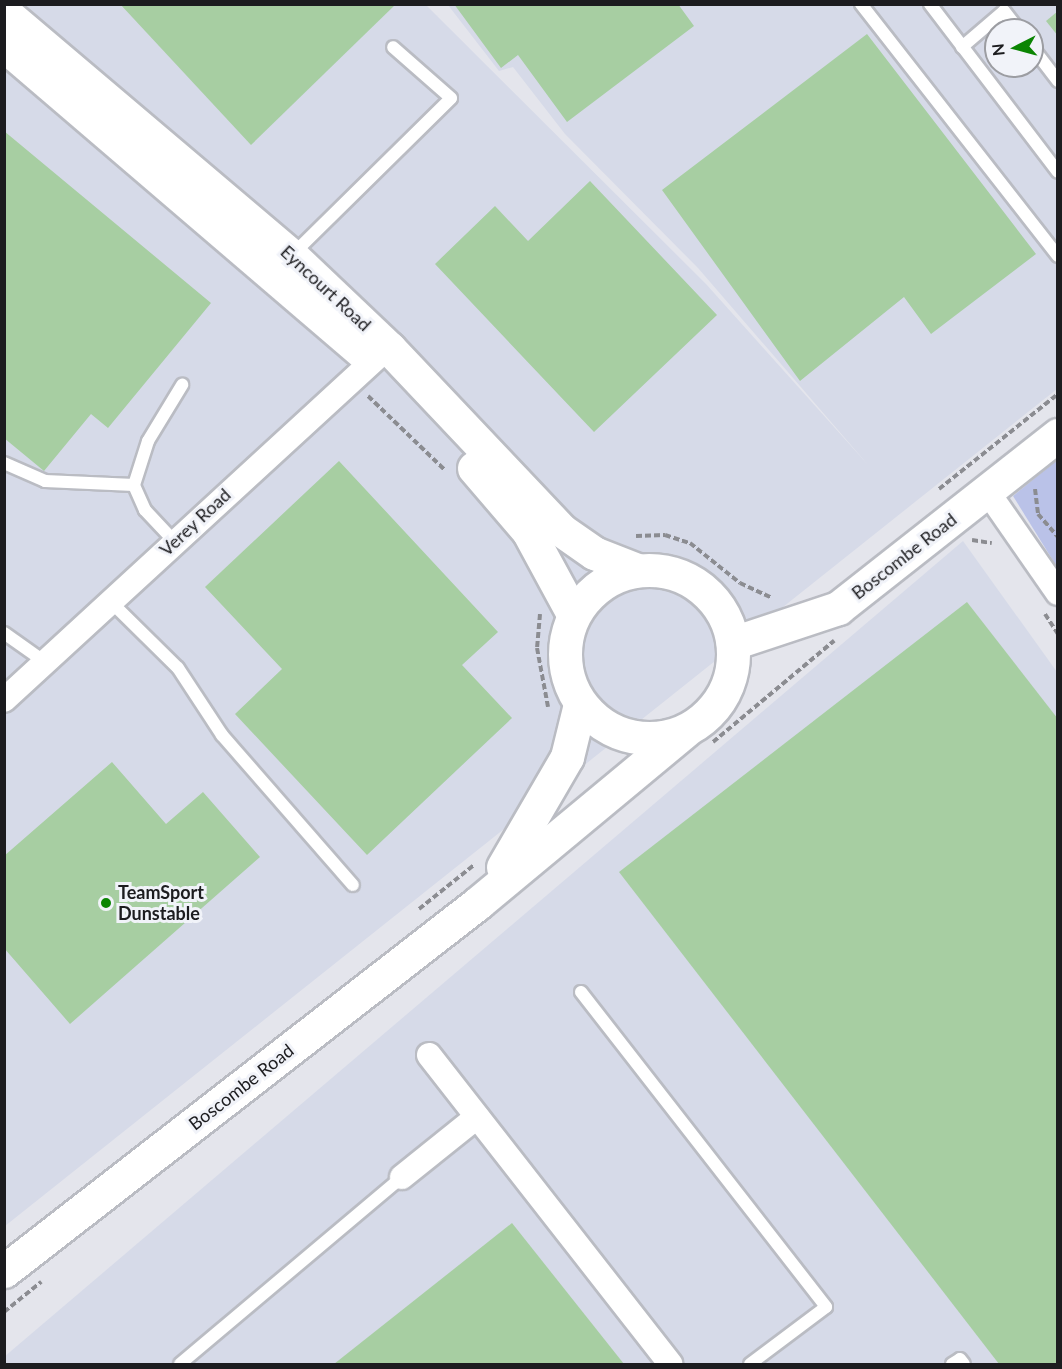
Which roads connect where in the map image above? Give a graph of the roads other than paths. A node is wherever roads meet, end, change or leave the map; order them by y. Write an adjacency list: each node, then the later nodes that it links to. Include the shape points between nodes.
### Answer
1 (861, 4): 12 (lane)
2 (930, 4): 7 (lane)
3 (1008, 8): 7 (lane)
4 (4, 12): 11 (main road, Eyncourt Road)
5 (4, 45): 13 (main road, Eyncourt Road)
6 (393, 47): 11 (lane, via 451,98)
7 (962, 47): 10 (lane)
8 (1044, 63): 9 (lane)
9 (1058, 81)
10 (1058, 172)
11 (292, 256): 13 (main road, Eyncourt Road)
12 (1058, 256)
13 (380, 354): 19 (street, Verey Road); 20 (main road, Eyncourt Road, via 561,530 594,553); 23 (main road, Eyncourt Road, via 528,531)
14 (182, 385): 17 (lane, via 148,441)
15 (1058, 435): 18 (main road, Boscombe Road)
16 (4, 463): 17 (lane, via 45,482)
17 (134, 485): 19 (lane, via 145,510)
18 (987, 491): 21 (street); 25 (main road, Boscombe Road, via 838,608)
19 (175, 542): 22 (street, Verey Road)
20 (637, 570): 23 (main road, via 589,593); 25 (main road, via 689,579 725,617)
21 (1057, 592)
22 (110, 601): 26 (street, Verey Road); 30 (lane, via 178,668 222,735)
23 (573, 614): 28 (main road, via 564,645 566,676)
24 (4, 633): 26 (lane)
25 (733, 643): 29 (main road, via 732,670 723,695)
26 (45, 662): 27 (street, Verey Road)
27 (4, 700)
28 (580, 704): 29 (main road, via 601,725 627,737 657,739); 31 (main road, Boscombe Road, via 567,757 524,838)
29 (685, 731): 31 (main road, Boscombe Road)
30 (353, 885)
31 (478, 903): 36 (main road, Boscombe Road)
32 (580, 992): 39 (lane, via 826,1307)
33 (429, 1055): 34 (street)
34 (477, 1117): 35 (street); 38 (street)
35 (402, 1177): 37 (lane)
36 (4, 1271)
37 (180, 1365)
38 (670, 1365)
39 (750, 1365)
40 (952, 1365): 41 (lane, via 960,1359)
41 (964, 1365)

